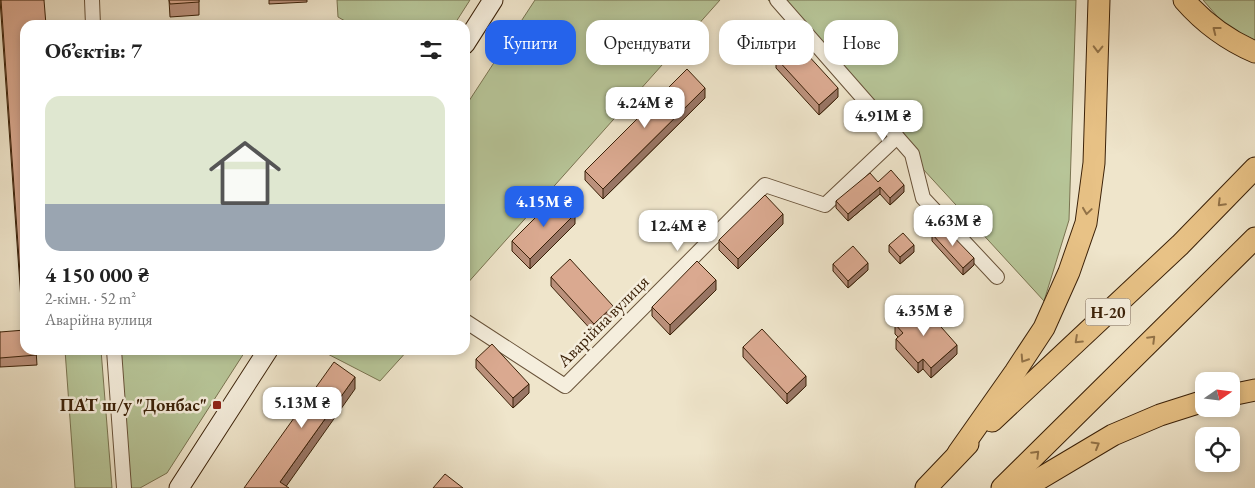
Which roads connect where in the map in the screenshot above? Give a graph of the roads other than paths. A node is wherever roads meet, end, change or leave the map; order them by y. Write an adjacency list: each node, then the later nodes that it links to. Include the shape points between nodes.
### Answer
1 (92, 0): 6 (street)
2 (493, 0): 7 (main road)
3 (777, 0): 9 (street)
4 (1099, 0): 19 (main road, one-way to 19, via 1094,163 1086,223 1044,328)
5 (1184, 0): 8 (main road, one-way to 5, via 1223,36)
6 (93, 20)
7 (470, 36)
8 (1255, 52)
9 (897, 137): 12 (street, via 912,154 923,198); 13 (street, Аварійна вулиця, via 825,205 765,185 565,386)
10 (1255, 168): 19 (main road, Н-20, one-way to 19, via 1180,245)
11 (1255, 238): 23 (main road, Н-20, one-way to 11)
12 (997, 277)
13 (470, 324)
14 (114, 355): 20 (street)
15 (265, 355): 21 (main road)
16 (1255, 390): 17 (main road)
17 (1240, 393)
18 (1195, 404): 24 (main road, one-way to 18, via 1113,435)
19 (958, 453): 22 (main road, Н-20)
20 (124, 488)
21 (180, 488)
22 (926, 488)
23 (1002, 488)
24 (1024, 488)

